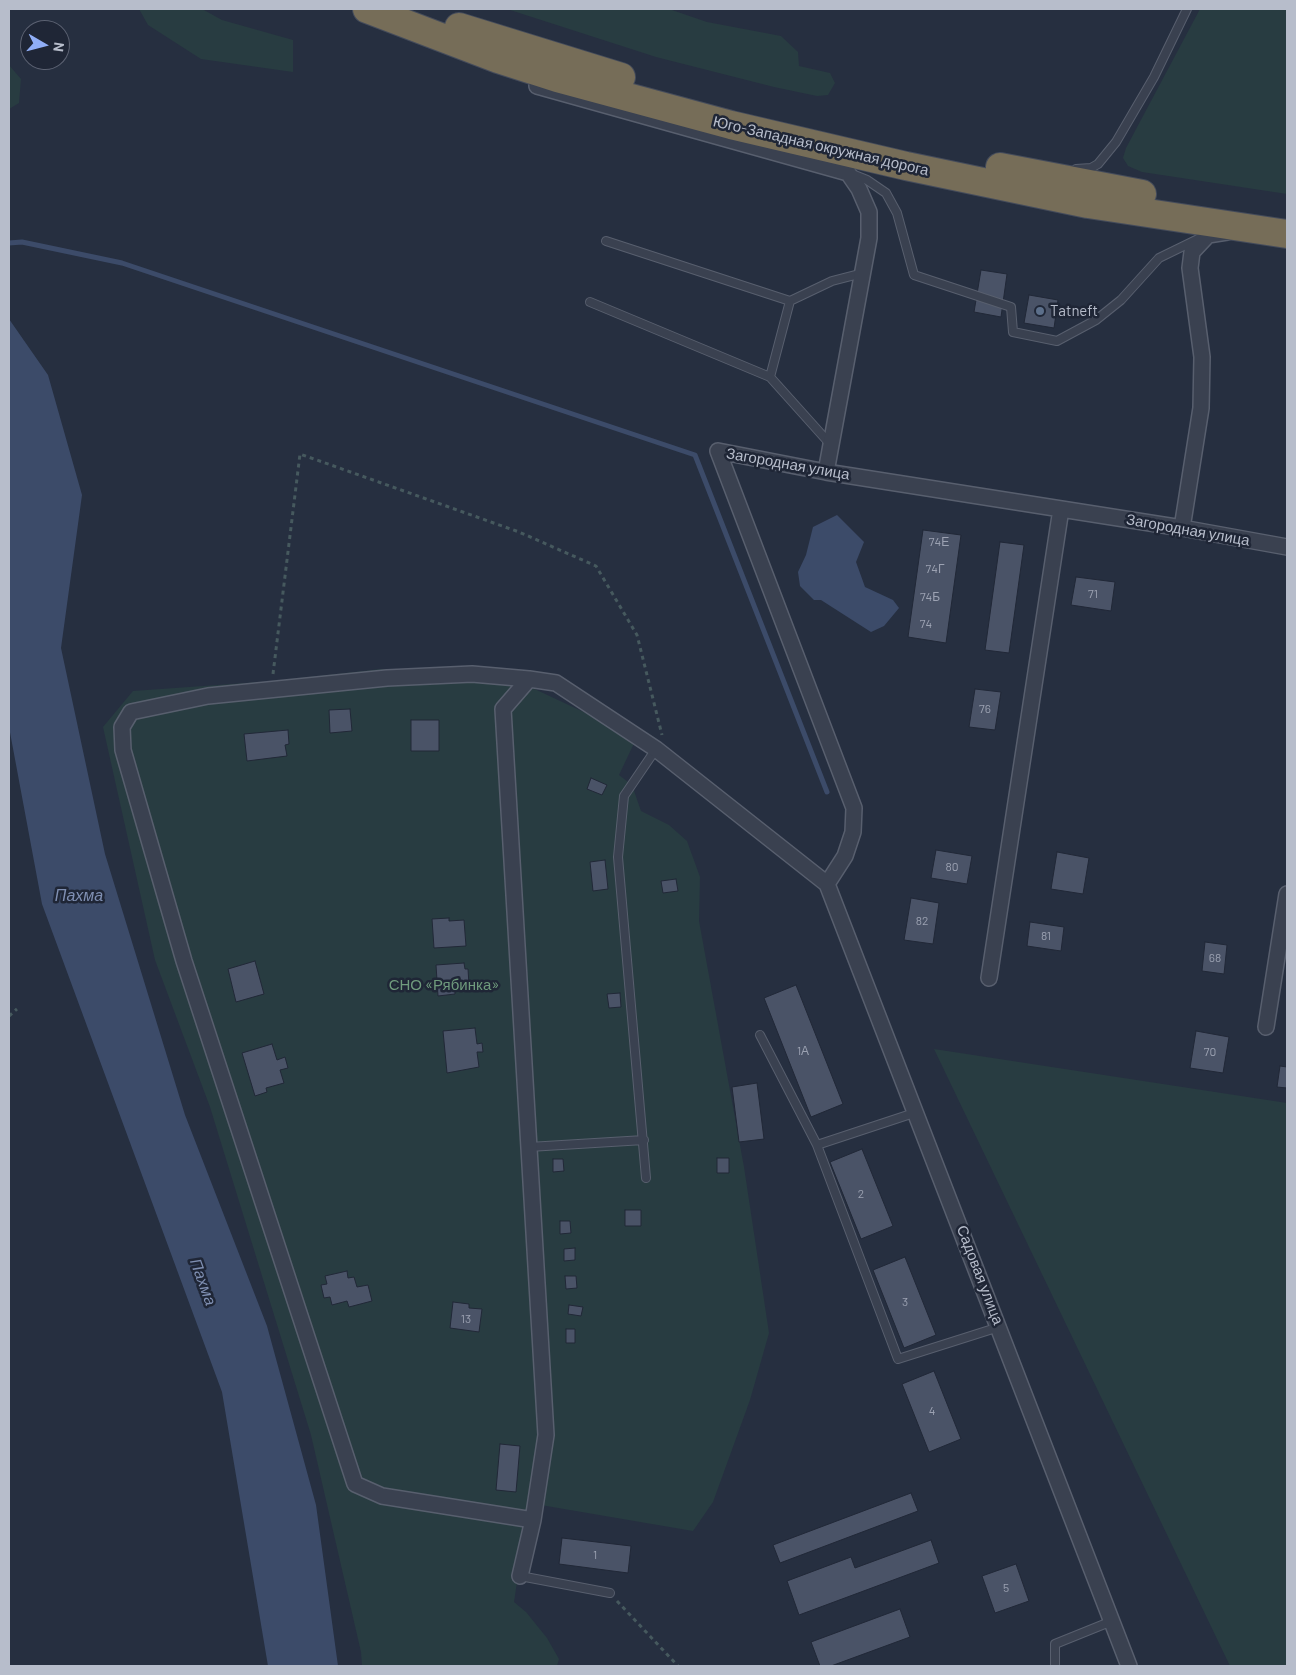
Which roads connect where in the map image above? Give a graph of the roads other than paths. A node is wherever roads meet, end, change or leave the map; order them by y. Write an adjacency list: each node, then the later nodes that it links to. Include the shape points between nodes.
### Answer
1 (367, 9): 4 (highway, Юго-Западная окружная дорога)
2 (394, 9): 7 (highway, Юго-Западная окружная дорога, via 753,113)
3 (1187, 9): 6 (lane, via 1154,76 1108,154 1091,168)
4 (426, 31): 8 (street, via 510,77); 10 (highway, Юго-Западная окружная дорога, via 557,78 739,128 1045,195)
5 (1043, 166): 7 (lane)
6 (1062, 168)
7 (1008, 169): 9 (highway, Юго-Западная окружная дорога, via 1173,199)
8 (848, 173): 11 (lane, via 867,180 886,193 897,214 914,275 1011,307 1013,332 1057,341 1096,320 1121,300 1159,258); 14 (street, via 869,212 869,238)
9 (1287, 215)
10 (1250, 229): 11 (street); 12 (highway, Юго-Западная окружная дорога)
11 (1208, 234): 21 (street, via 1192,252 1190,268 1202,357 1202,408)
12 (1287, 234)
13 (606, 241): 16 (lane)
14 (863, 273): 16 (lane, via 832,281); 18 (street)
15 (590, 302): 17 (lane)
16 (790, 302): 17 (lane)
17 (770, 377): 18 (lane)
18 (831, 445): 19 (street)
19 (826, 472): 20 (street, Загородная улица); 25 (street, Загородная улица, via 718,451 854,808 853,832 845,856)
20 (1062, 509): 21 (street, Загородная улица); 27 (street)
21 (1182, 528): 22 (street, Загородная улица)
22 (1287, 547)
23 (529, 679): 24 (street, via 556,683); 33 (street, via 503,708); 36 (street, via 472,674 387,678 208,696 132,712 122,727 123,750 184,961 355,1484 382,1496)
24 (662, 753): 25 (street); 31 (lane, via 624,796 618,857)
25 (827, 884): 30 (street, Садовая улица)
26 (1287, 894): 28 (street)
27 (990, 978)
28 (1266, 1027)
29 (760, 1035): 32 (lane)
30 (917, 1112): 32 (lane); 35 (street, Садовая улица)
31 (644, 1140): 33 (lane); 34 (lane)
32 (817, 1145): 35 (lane, via 898,1359)
33 (529, 1147): 36 (street, via 546,1435)
34 (646, 1178)
35 (999, 1326): 39 (street, Садовая улица)
36 (533, 1520): 37 (street)
37 (520, 1576): 38 (lane)
38 (610, 1593)
39 (1112, 1621): 40 (lane, via 1055,1644); 41 (street, Садовая улица)
40 (1055, 1666)
41 (1129, 1666)

